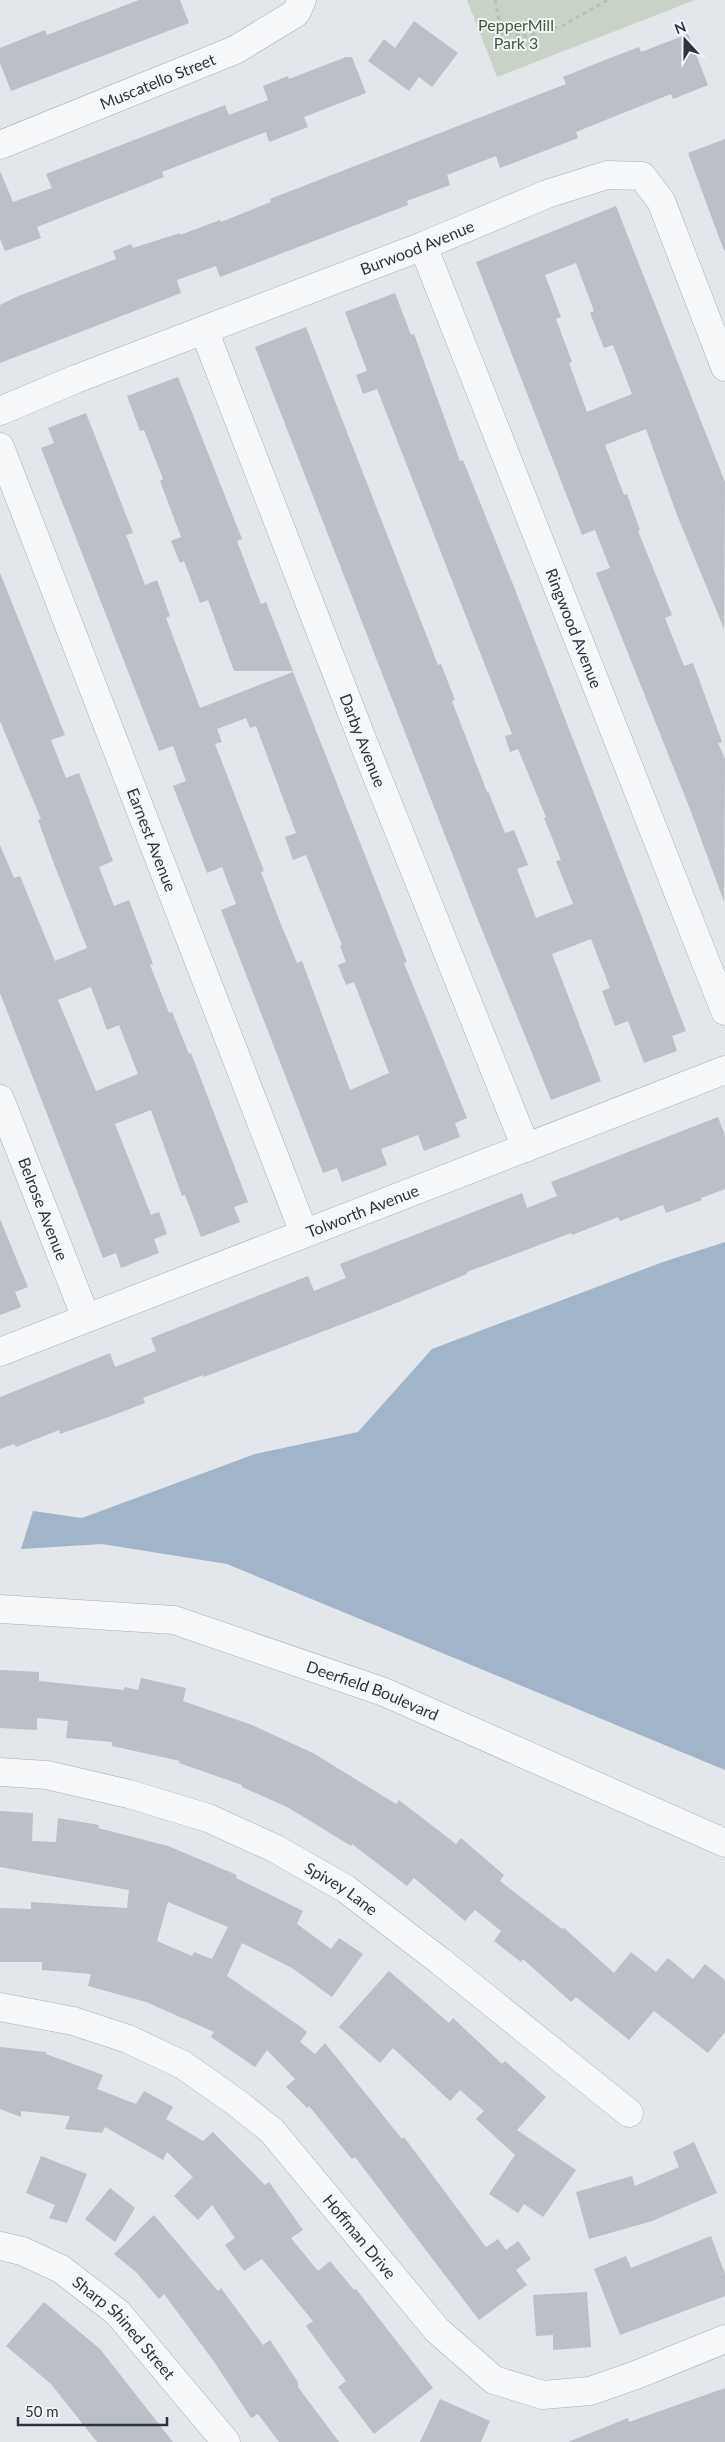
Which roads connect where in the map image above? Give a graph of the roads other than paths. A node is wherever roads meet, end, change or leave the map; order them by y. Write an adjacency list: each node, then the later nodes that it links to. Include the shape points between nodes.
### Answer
1 (302, 0): 2 (street, Muscatello Street, via 296,13 235,50)
2 (0, 145)
3 (423, 246): 4 (street, Burwood Avenue); 5 (street, Burwood Avenue, via 547,194 607,175 642,176 661,201); 8 (street, Ringwood Avenue)
4 (204, 330): 6 (street, Burwood Avenue); 11 (street, Darby Avenue)
5 (725, 367)
6 (0, 411)
7 (0, 447): 12 (street, Earnest Avenue)
8 (725, 1011)
9 (725, 1070): 11 (street, Tolworth Avenue)
10 (0, 1099): 13 (street, Belrose Avenue)
11 (526, 1148): 12 (street, Tolworth Avenue)
12 (304, 1233): 13 (street, Tolworth Avenue)
13 (86, 1318): 14 (street, Tolworth Avenue)
14 (0, 1352)
15 (0, 1609): 17 (street, Deerfield Boulevard, via 174,1620 384,1692)
16 (0, 1772): 19 (street, Spivey Lane, via 47,1776 129,1794 208,1818 276,1849 346,1889)
17 (725, 1842)
18 (0, 2007): 21 (street, Hoffman Drive, via 73,2021 128,2039 183,2065 237,2103 272,2131 437,2330 494,2380 543,2395 590,2391)
19 (629, 2113)
20 (0, 2246): 22 (street, Sharp Shined Street, via 22,2251 61,2269 118,2313)
21 (725, 2339)
22 (226, 2442)

